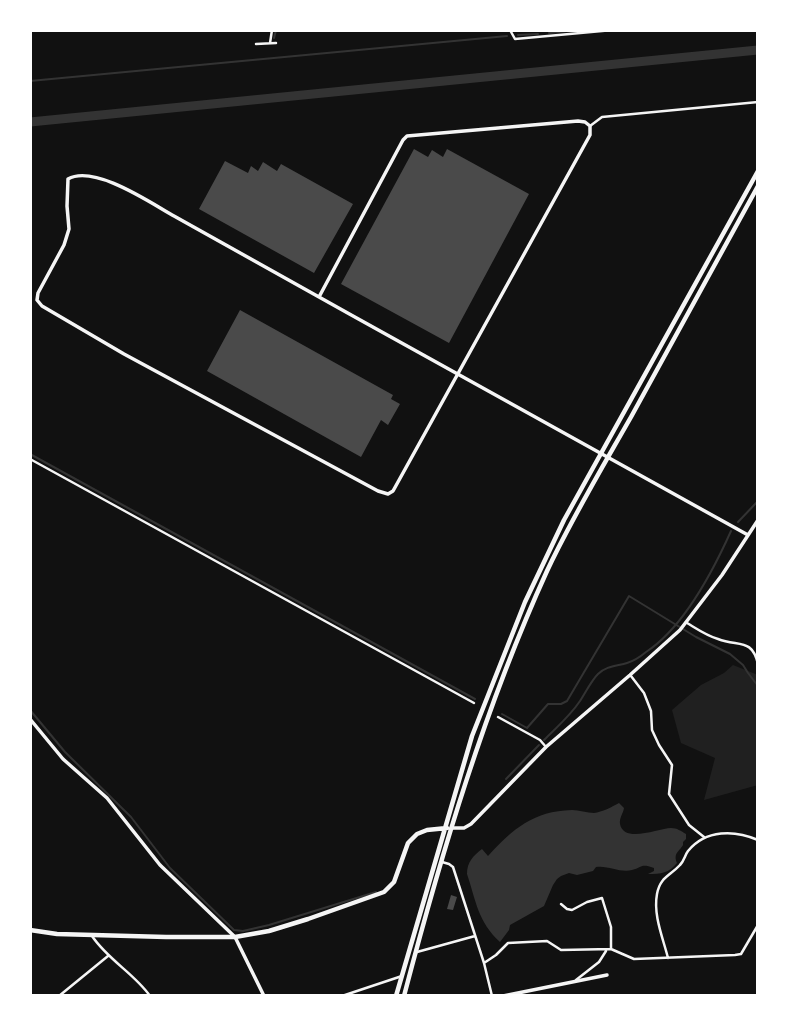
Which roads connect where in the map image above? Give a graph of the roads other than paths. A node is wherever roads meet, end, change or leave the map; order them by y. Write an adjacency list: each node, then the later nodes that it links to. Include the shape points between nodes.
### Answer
1 (272, 30): 7 (street)
2 (510, 30): 6 (street, via 515,39)
3 (545, 30): 6 (street)
4 (613, 30): 5 (street)
5 (583, 31): 6 (street)
6 (545, 37)
7 (270, 43): 8 (street); 9 (street)
8 (276, 43)
9 (256, 44)
10 (758, 102): 11 (street, via 602,117)
11 (590, 126): 14 (street, via 578,121 407,136); 15 (street, via 590,135)
12 (758, 171): 16 (main road)
13 (758, 186): 17 (main road)
14 (319, 297): 15 (street); 15 (street, via 138,195 86,175 68,179 69,229 37,297 42,306 124,354 388,494)
15 (458, 375): 16 (street)
16 (601, 453): 17 (street); 28 (main road, via 544,561 505,650 472,736)
17 (608, 457): 20 (street); 28 (main road, via 548,569 521,631)
18 (30, 459): 24 (street)
19 (758, 520): 20 (street)
20 (748, 535): 21 (street)
21 (687, 623): 22 (street, via 718,639 751,647); 23 (street)
22 (758, 664)
23 (631, 675): 27 (street); 29 (street, via 644,693 652,730 672,765 669,794 689,825)
24 (474, 704)
25 (498, 717): 27 (street)
26 (30, 719): 37 (street, via 63,759 107,798 160,865)
27 (546, 747): 28 (street, via 471,824)
28 (448, 828): 31 (main road); 37 (main road, via 416,834 394,881 383,892 269,931); 44 (main road)
29 (704, 837): 30 (street, via 725,832); 41 (street, via 663,878 657,894 657,919)
30 (758, 840)
31 (442, 862): 36 (street, via 453,867); 39 (main road)
32 (561, 904): 38 (street, via 572,910 602,898 611,927)
33 (758, 925): 41 (street, via 741,954)
34 (31, 931): 35 (main road)
35 (91, 935): 37 (main road); 40 (street)
36 (475, 936): 39 (street); 42 (street)
37 (235, 937): 48 (street)
38 (609, 949): 41 (street, via 635,959); 42 (street, via 561,950 547,941 508,943); 45 (street)
39 (415, 953): 51 (main road)
40 (108, 956): 46 (street); 47 (street)
41 (668, 958)
42 (484, 963): 52 (street)
43 (607, 975): 45 (street)
44 (402, 976): 49 (street); 50 (main road)
45 (574, 982): 53 (street)
46 (59, 996)
47 (150, 996)
48 (264, 996)
49 (342, 996)
50 (396, 996)
51 (404, 996)
52 (492, 996)
53 (503, 996)

